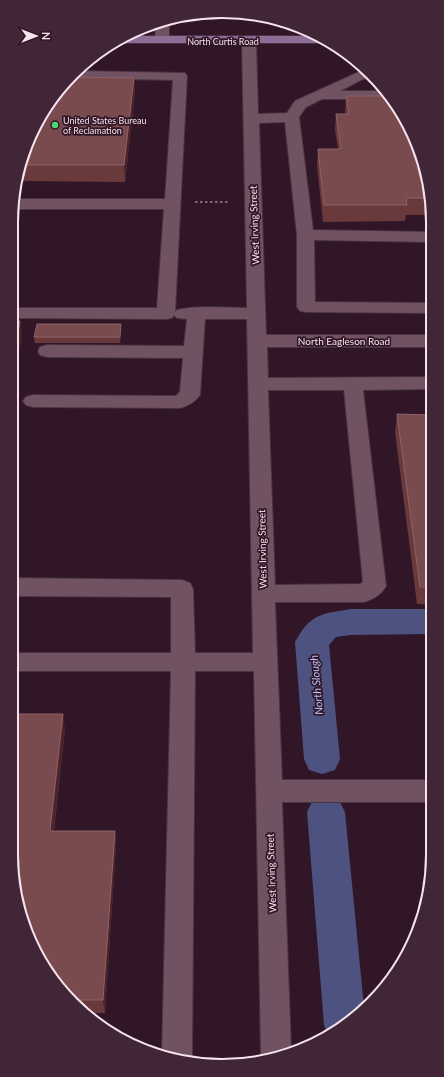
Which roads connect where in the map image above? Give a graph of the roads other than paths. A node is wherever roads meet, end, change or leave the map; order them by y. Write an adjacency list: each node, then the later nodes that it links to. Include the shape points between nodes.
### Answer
1 (163, 27): 3 (street)
2 (130, 40): 3 (main road, North Curtis Road)
3 (162, 40): 5 (main road, North Curtis Road)
4 (314, 40): 5 (main road, North Curtis Road)
5 (249, 41): 11 (street, West Irving Street)
6 (81, 75): 13 (street, via 180,76)
7 (363, 75): 8 (street)
8 (317, 95): 9 (street); 10 (street, via 300,104)
9 (382, 95)
10 (292, 117): 11 (street); 14 (street)
11 (251, 119): 19 (street, West Irving Street)
12 (19, 204): 13 (street)
13 (172, 204): 20 (street)
14 (305, 235): 15 (street); 16 (street, via 306,307)
15 (426, 238)
16 (426, 308)
17 (18, 313): 20 (street)
18 (197, 313): 19 (street); 20 (street); 24 (street)
19 (256, 313): 21 (street, West Irving Street)
20 (166, 314)
21 (257, 341): 22 (street, North Eagleson Road); 26 (street, West Irving Street)
22 (426, 341)
23 (47, 352): 24 (street)
24 (193, 352): 28 (street, via 190,396 180,402)
25 (426, 383): 27 (street)
26 (258, 384): 27 (street); 30 (street, West Irving Street)
27 (352, 384): 30 (street, via 375,586 364,593)
28 (33, 401)
29 (18, 587): 32 (street, via 182,589)
30 (263, 594): 33 (street, West Irving Street)
31 (18, 662): 32 (street)
32 (183, 662): 33 (street); 37 (street)
33 (265, 662): 34 (street, West Irving Street)
34 (269, 791): 35 (street); 36 (street, West Irving Street)
35 (426, 791)
36 (276, 1052)
37 (177, 1054)

